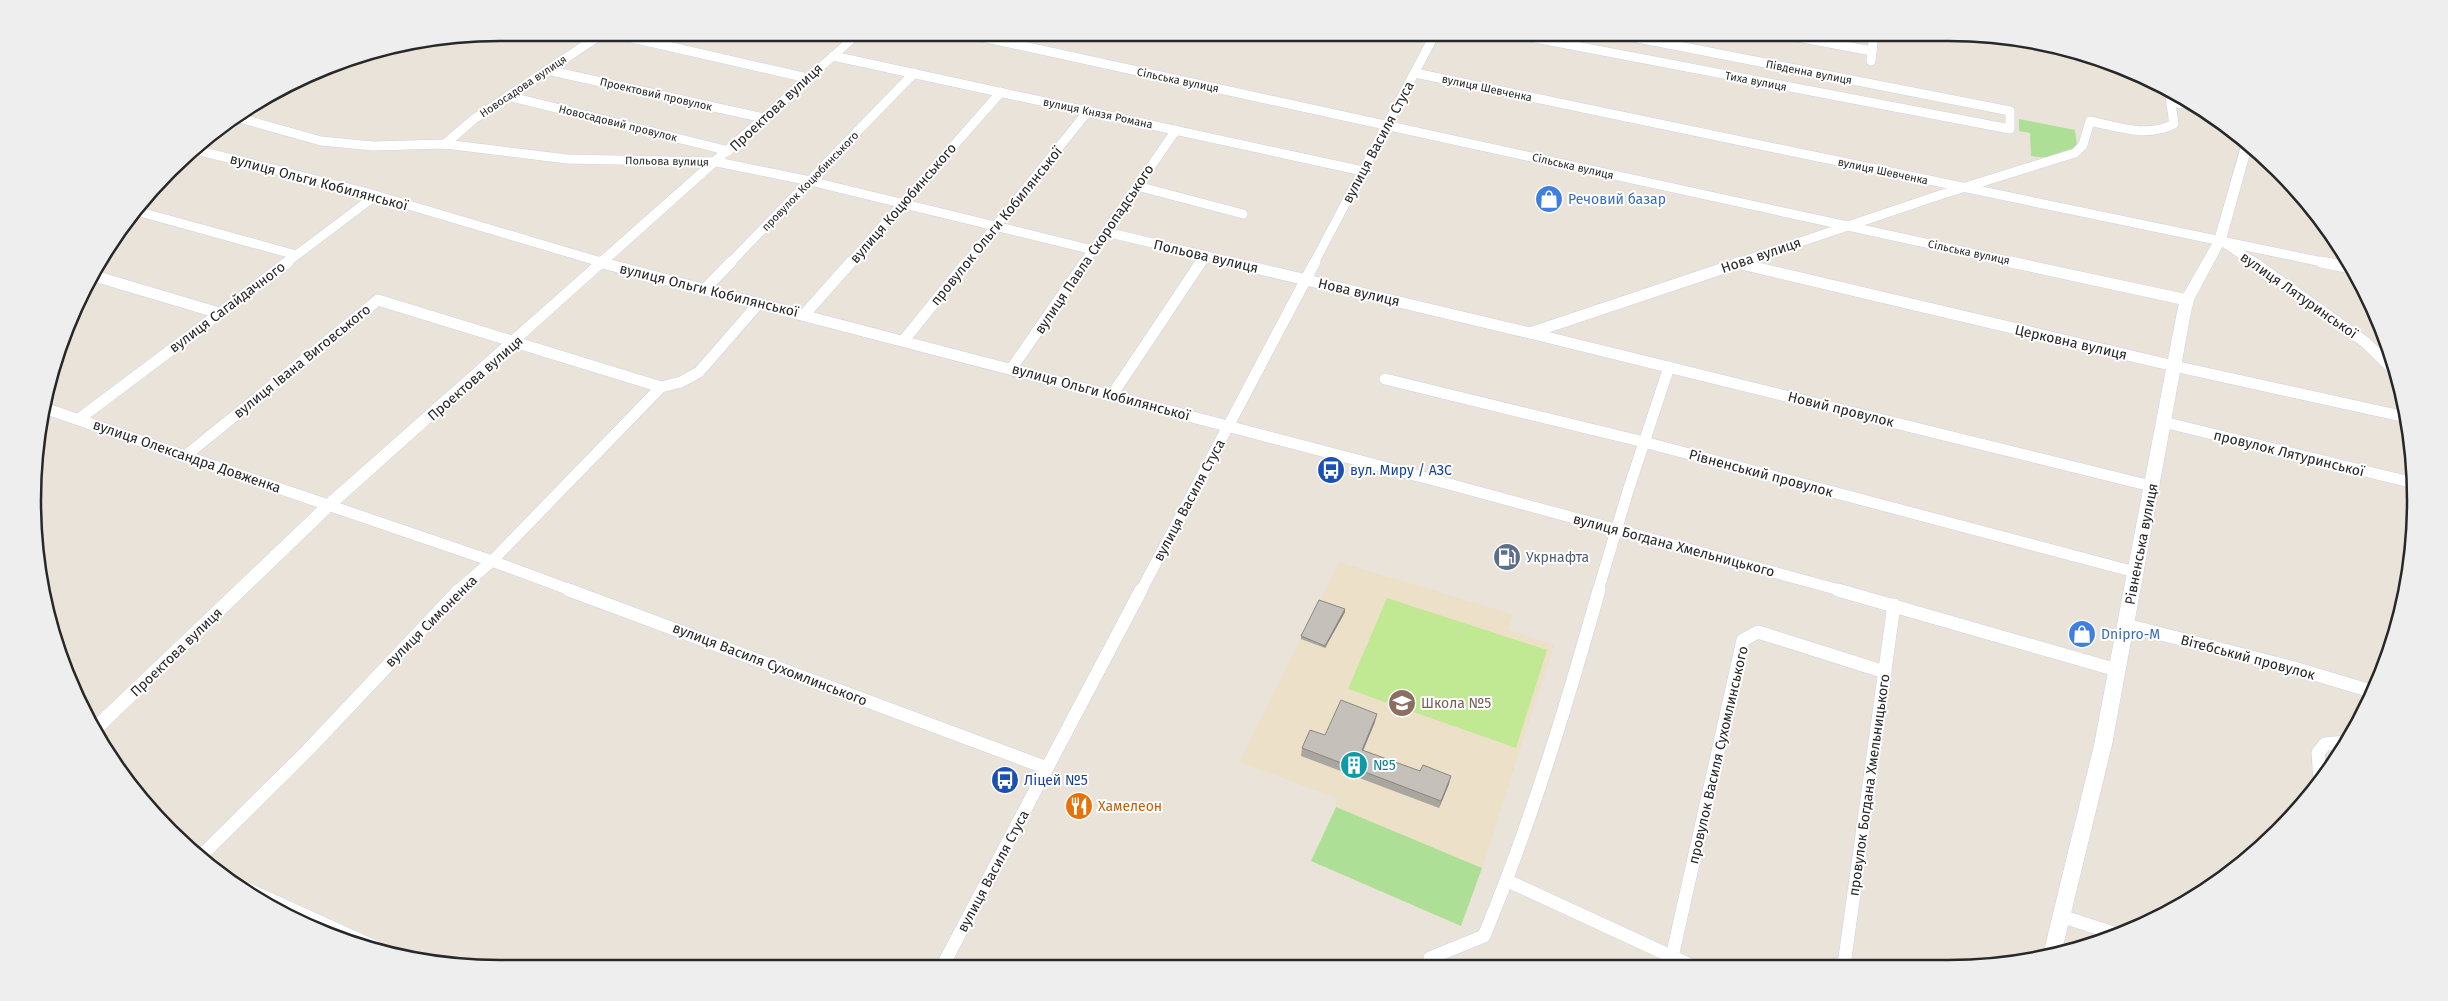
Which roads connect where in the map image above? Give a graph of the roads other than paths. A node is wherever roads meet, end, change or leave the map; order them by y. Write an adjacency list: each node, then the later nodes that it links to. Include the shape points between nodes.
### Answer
1 (591, 41): 13 (street, Новосадова вулиця)
2 (645, 41): 16 (street)
3 (851, 41): 11 (street, Проектова вулиця)
4 (1001, 41): 26 (street, Сільська вулиця)
5 (1431, 41): 14 (street, вулиця Василя Стуса)
6 (1550, 41): 23 (street, Тиха вулиця, via 2010,129)
7 (1653, 41): 23 (street, Південна вулиця)
8 (1818, 41): 10 (street)
9 (1873, 41): 10 (street)
10 (1872, 51): 12 (street)
11 (832, 56): 15 (street, вулиця Князя Романа); 16 (street, Проектова вулиця)
12 (1872, 61)
13 (547, 70): 18 (street, Новосадова вулиця); 24 (street, Проектовий провулок)
14 (1415, 72): 26 (street, вулиця Василя Стуса); 36 (street, вулиця Шевченка)
15 (914, 73): 17 (street, вулиця Князя Романа); 34 (street, провулок Коцюбинського)
16 (807, 78): 24 (street, Проектова вулиця)
17 (1001, 92): 22 (street, вулиця Князя Романа); 38 (street, вулиця Коцюбинського)
18 (508, 96): 28 (street, Новосадова вулиця); 29 (street, Новосадовий провулок)
19 (2169, 99): 20 (street, Нова вулиця)
20 (2170, 104): 21 (street); 36 (street, Нова вулиця, via 2174,124 2165,130 2148,132 2090,121 2085,143 2076,153)
21 (2182, 106)
22 (1088, 111): 27 (street, вулиця Князя Романа); 41 (street, провулок Ольги Кобилянської)
23 (2010, 111)
24 (764, 118): 29 (street, Проектова вулиця)
25 (244, 119): 28 (street, Польова вулиця, via 321,141 383,146)
26 (1388, 124): 33 (street, вулиця Василя Стуса); 42 (street, Сільська вулиця)
27 (1176, 130): 33 (street, вулиця Князя Романа); 35 (street, вулиця Павла Скоропадського)
28 (445, 144): 32 (street, Польова вулиця, via 567,159)
29 (729, 150): 32 (street, Проектова вулиця)
30 (2245, 151): 44 (street, Рівненська вулиця)
31 (202, 152): 37 (street, вулиця Ольги Кобилянської)
32 (717, 162): 34 (street, Польова вулиця); 48 (street, Проектова вулиця)
33 (1363, 171): 52 (street, вулиця Василя Стуса)
34 (810, 181): 38 (street, Польова вулиця); 53 (street, провулок Коцюбинського)
35 (1137, 186): 40 (street); 43 (street, вулиця Павла Скоропадського)
36 (1964, 188): 42 (street, Нова вулиця); 44 (street, вулиця Шевченка)
37 (375, 196): 46 (street, вулиця Сагайдачного); 48 (street, вулиця Ольги Кобилянської)
38 (902, 204): 41 (street, Польова вулиця); 57 (street, вулиця Коцюбинського)
39 (143, 213): 46 (street)
40 (1242, 214)
41 (996, 226): 45 (street, Польова вулиця); 59 (street, провулок Ольги Кобилянської)
42 (1848, 226): 49 (street, Нова вулиця); 54 (street, Сільська вулиця)
43 (1106, 232): 45 (street, вулиця Павла Скоропадського); 47 (street, Польова вулиця)
44 (2220, 240): 50 (street, вулиця Шевченка); 54 (street, Рівненська вулиця); 61 (street, вулиця Лятуринської, via 2271,273)
45 (1093, 250): 64 (street, вулиця Павла Скоропадського)
46 (296, 255): 56 (street, вулиця Сагайдачного)
47 (1205, 256): 52 (street, Польова вулиця); 67 (street)
48 (604, 263): 53 (street, вулиця Ольги Кобилянської); 60 (street, Проектова вулиця)
49 (1737, 263): 58 (street, Нова вулиця); 62 (street, Церковна вулиця)
50 (2342, 266)
51 (99, 278): 56 (street)
52 (1306, 279): 58 (street, Нова вулиця); 72 (street, вулиця Василя Стуса)
53 (706, 288): 55 (street, вулиця Ольги Кобилянської)
54 (2187, 300): 62 (street, Рівненська вулиця)
55 (759, 302): 57 (street, вулиця Ольги Кобилянської); 66 (street, вулиця Симоненка, via 699,372 681,382)
56 (220, 313): 70 (street, вулиця Сагайдачного)
57 (804, 315): 59 (street, вулиця Ольги Кобилянської)
58 (1530, 333): 63 (street, Новий провулок)
59 (904, 340): 64 (street, вулиця Ольги Кобилянської)
60 (517, 341): 66 (street); 74 (street, вулиця Івана Виговського, via 378,300); 77 (street, Проектова вулиця)
61 (2384, 359)
62 (2174, 366): 69 (street, Церковна вулиця); 71 (street, Рівненська вулиця)
63 (1669, 367): 73 (street); 76 (street, Новий провулок)
64 (1012, 368): 67 (street, вулиця Ольги Кобилянської)
65 (1385, 379): 73 (street, Рівненський провулок)
66 (661, 387): 79 (street, вулиця Симоненка)
67 (1112, 394): 72 (street, вулиця Ольги Кобилянської)
68 (50, 410): 70 (street, вулиця Олександра Довженка)
69 (2399, 416)
70 (79, 419): 74 (street, вулиця Олександра Довженка)
71 (2163, 422): 75 (street, провулок Лятуринської); 76 (street, Рівненська вулиця)
72 (1229, 425): 78 (street, вулиця Богдана Хмельницького); 88 (street, вулиця Василя Стуса)
73 (1644, 442): 78 (street); 80 (street, Рівненський провулок)
74 (184, 456): 77 (street, вулиця Олександра Довженка)
75 (2406, 482)
76 (2152, 486): 80 (street, Рівненська вулиця)
77 (329, 505): 79 (street, вулиця Олександра Довженка); 86 (street, Проектова вулиця)
78 (1616, 529): 81 (street, вулиця Богдана Хмельницького); 91 (street, via 1572,683)
79 (492, 561): 88 (street, вулиця Василя Сухомлинського); 90 (street, вулиця Симоненка, via 448,600 308,750)
80 (2136, 572): 82 (street, Рівненська вулиця)
81 (1894, 605): 83 (street, вулиця Богдана Хмельницького); 84 (street, провулок Богдана Хмельницького)
82 (2126, 625): 83 (street, Рівненська вулиця); 85 (street, Вітебський провулок)
83 (2117, 670): 93 (street, Рівненська вулиця, via 2103,745)
84 (1885, 672): 97 (street, провулок Василя Сухомлинського, via 1758,632 1743,640); 101 (street, провулок Богдана Хмельницького)
85 (2366, 689)
86 (100, 725)
87 (2337, 743): 89 (street, via 2325,744 2318,753)
88 (1047, 768): 99 (street, вулиця Василя Стуса)
89 (2319, 770)
90 (205, 852)
91 (1508, 881): 97 (street); 98 (street, via 1484,936)
92 (293, 910): 94 (street)
93 (2061, 916): 95 (street); 96 (street, Рівненська вулиця)
94 (331, 927)
95 (2106, 931)
96 (2053, 947)
97 (1672, 957): 100 (street)
98 (1430, 958)
99 (946, 960)
100 (1679, 960)
101 (1845, 960)

